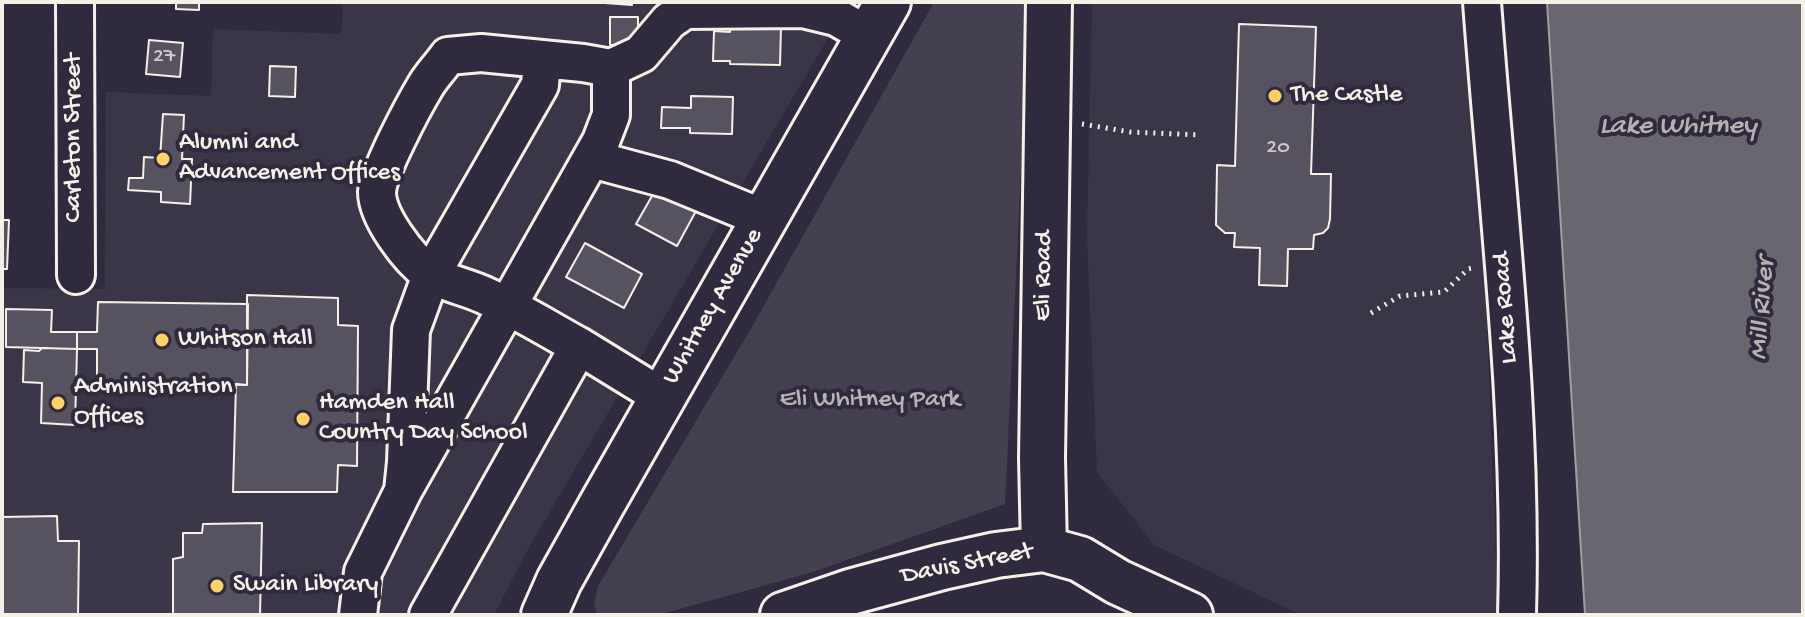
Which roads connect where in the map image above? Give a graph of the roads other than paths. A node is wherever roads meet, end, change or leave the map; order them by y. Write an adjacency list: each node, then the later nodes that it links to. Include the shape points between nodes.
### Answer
1 (75, 2): 9 (street, Carleton Street)
2 (1049, 2): 15 (main road, Eli Road)
3 (1482, 2): 21 (street, Lake Road, via 1516,440)
4 (879, 19): 6 (street, via 803,9 685,10 641,54); 8 (main road, Whitney Avenue)
5 (542, 60): 6 (street); 10 (street, via 540,85); 10 (street, via 481,53 448,56 427,84 377,192 398,240)
6 (611, 68): 7 (street, via 611,115)
7 (592, 159): 8 (street, via 670,180); 11 (street)
8 (765, 219): 13 (main road, Whitney Avenue)
9 (76, 275)
10 (431, 275): 11 (street); 14 (street, via 411,330)
11 (508, 307): 12 (street); 14 (street)
12 (579, 346): 13 (street); 17 (street)
13 (662, 397): 18 (main road, Whitney Avenue)
14 (403, 491): 16 (street, via 363,572)
15 (1044, 549): 19 (main road, Davis Street, via 942,567); 20 (main road, Davis Street, via 1080,559)
16 (358, 615)
17 (428, 615)
18 (544, 615)
19 (783, 615)
20 (1190, 615)
21 (1517, 615)

